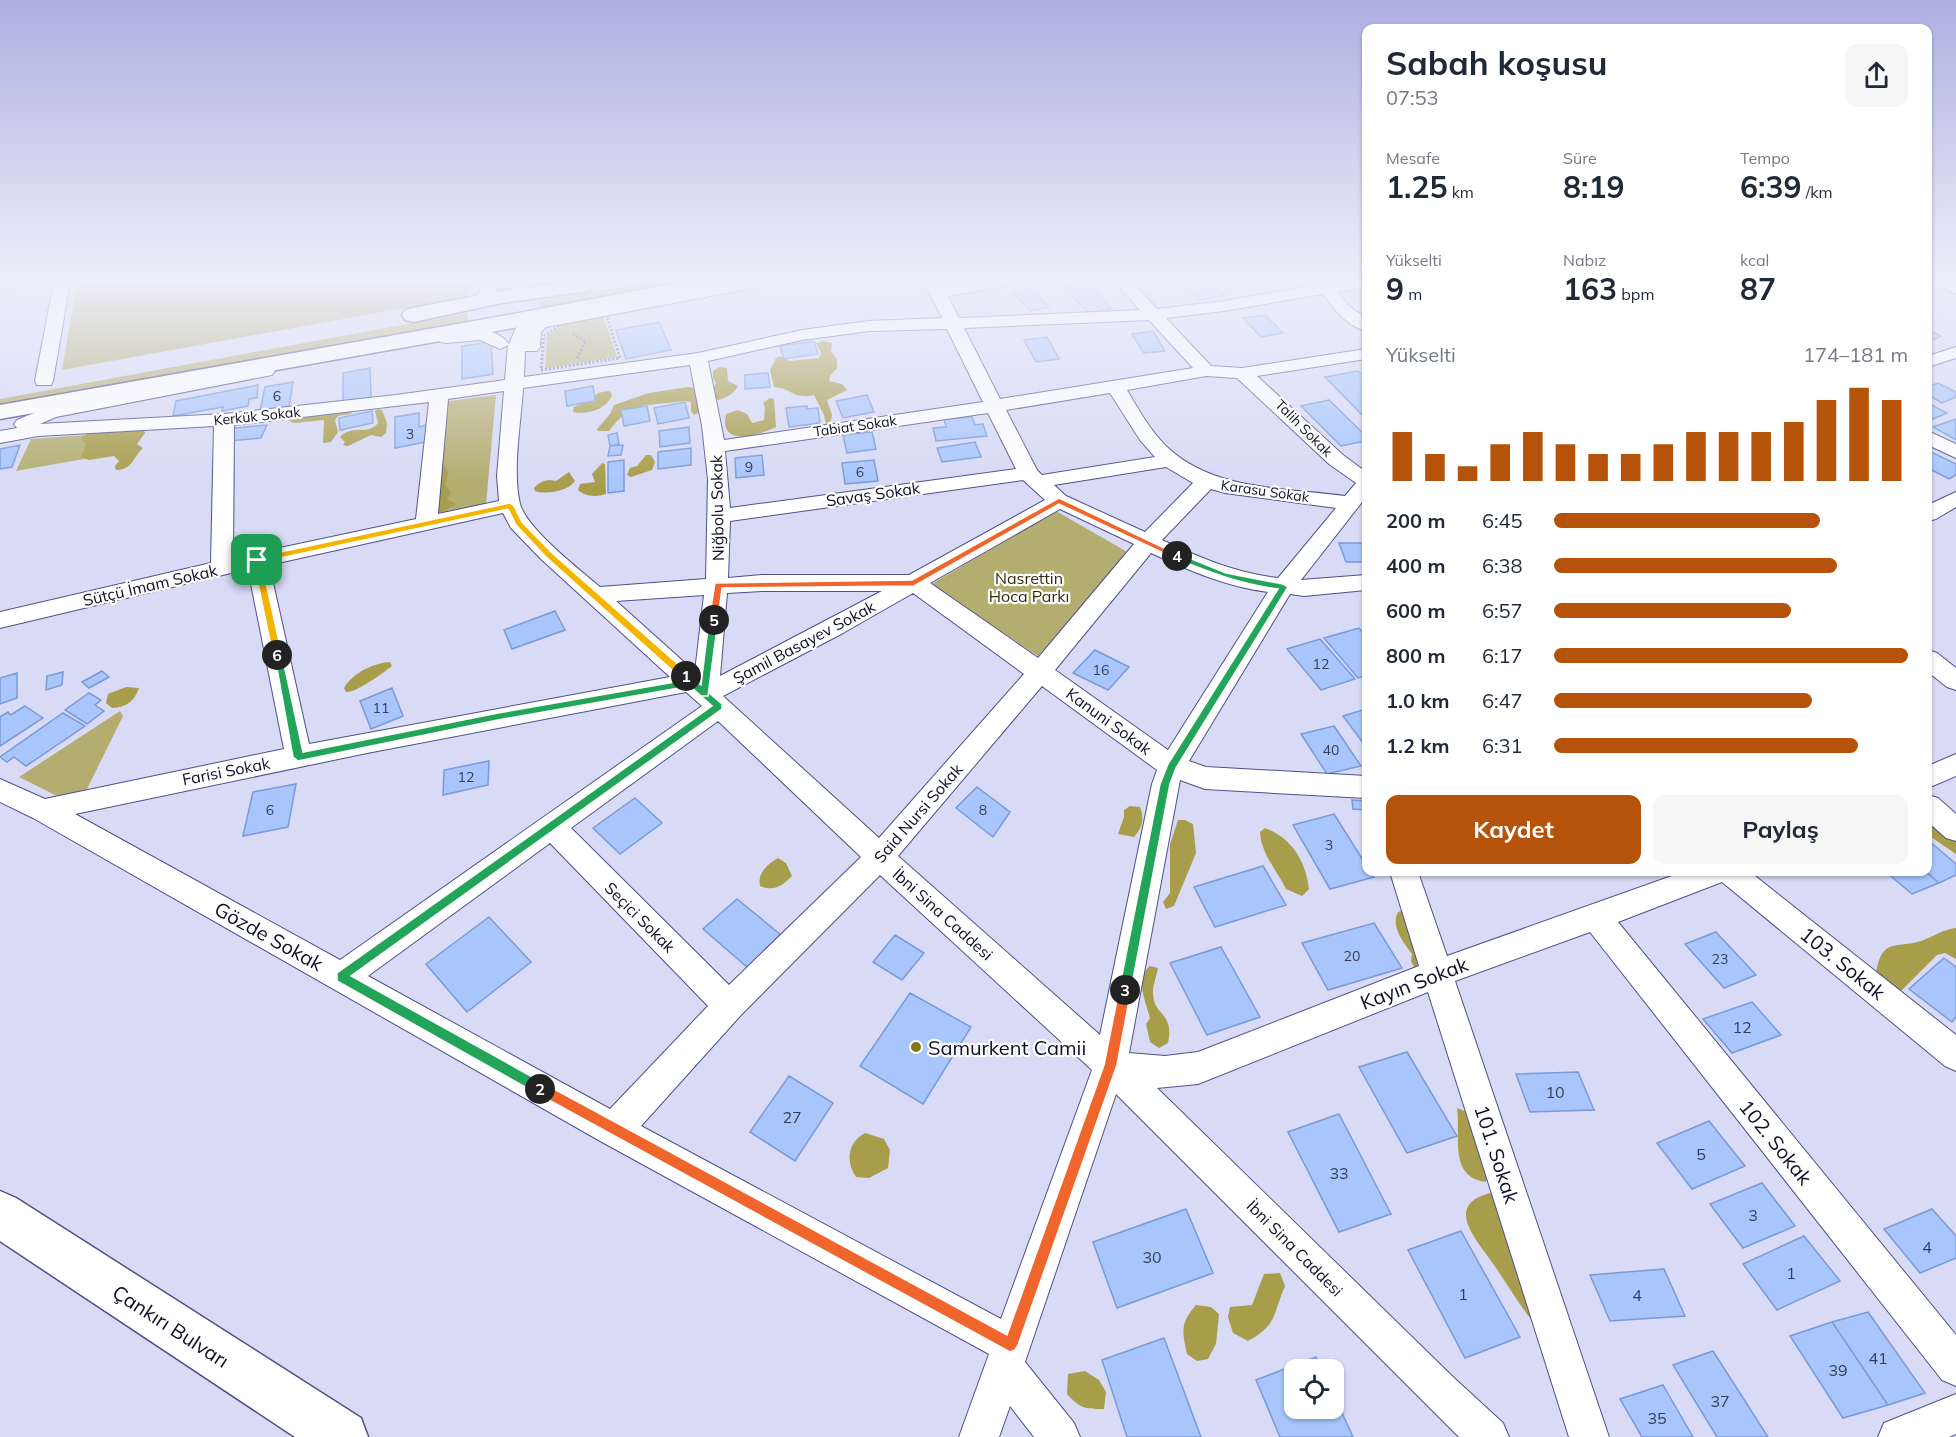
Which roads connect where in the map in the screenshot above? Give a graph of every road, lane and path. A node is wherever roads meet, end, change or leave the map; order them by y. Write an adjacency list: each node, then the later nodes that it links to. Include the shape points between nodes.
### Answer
1 (43, 349): 21 (street)
2 (354, 349): 25 (main road)
3 (385, 349): 27 (street, via 51,412)
4 (510, 349): 20 (street, İbni Sina Caddesi)
5 (528, 349): 20 (street)
6 (543, 349): 16 (path, via 542,370)
7 (581, 349): 16 (path, via 576,357)
8 (617, 349): 16 (path, via 620,358)
9 (740, 349): 14 (street, Kerkük Sokak)
10 (967, 349): 24 (street)
11 (1186, 349): 17 (street)
12 (1956, 352): 15 (street)
13 (1362, 355): 18 (street, Tabiat Sokak)
14 (698, 358): 20 (street, Kerkük Sokak); 29 (street, Niğbolu Sokak)
15 (1932, 361)
16 (582, 364)
17 (1206, 371): 18 (street, Tabiat Sokak); 22 (street, Tabiat Sokak)
18 (1242, 373): 33 (street, Talih Sokak, via 1271,396 1338,463)
19 (67, 377): 21 (main road)
20 (523, 379): 23 (street, Kerkük Sokak); 39 (street, İbni Sina Caddesi, via 507,476)
21 (33, 383)
22 (1115, 386): 24 (street, Tabiat Sokak); 31 (street, Karasu Sokak, via 1150,441)
23 (440, 395): 26 (street, Kerkük Sokak); 42 (street)
24 (995, 406): 29 (street, Tabiat Sokak); 32 (street)
25 (2, 413)
26 (224, 420): 27 (street, Kerkük Sokak, via 38,430); 45 (street)
27 (3, 436)
28 (1932, 439): 30 (street)
29 (715, 447): 41 (street, Niğbolu Sokak)
30 (1956, 452)
31 (1168, 461): 32 (street, Savaş Sokak); 34 (street, Karasu Sokak)
32 (1032, 477): 37 (street); 41 (street, Savaş Sokak)
33 (1362, 480)
34 (1206, 482): 38 (street, Karasu Sokak); 43 (street, Said Nursi Sokak)
35 (1362, 488): 38 (street)
36 (1956, 498): 40 (street)
37 (1059, 501): 43 (street); 46 (street, Şamil Basayev Sokak)
38 (1351, 503): 49 (street)
39 (510, 506): 42 (street, Sütçü İmam Sokak); 50 (street, İbni Sina Caddesi, via 528,534)
40 (1932, 512)
41 (719, 516): 48 (street, Niğbolu Sokak)
42 (426, 524): 44 (street, Sütçü İmam Sokak)
43 (1147, 543): 49 (street, via 1223,575); 53 (street, Said Nursi Sokak)
44 (257, 560): 45 (street, Sütçü İmam Sokak); 56 (street)
45 (222, 568): 51 (street, Sütçü İmam Sokak)
46 (914, 583): 48 (street); 53 (street, Kanuni Sokak); 55 (street, Şamil Basayev Sokak)
47 (1362, 583): 49 (street)
48 (718, 585): 50 (street); 55 (street, Niğbolu Sokak)
49 (1283, 587): 58 (street)
50 (595, 595): 55 (street, İbni Sina Caddesi)
51 (0, 621)
52 (1932, 662): 54 (street)
53 (1040, 672): 58 (street, Kanuni Sokak); 66 (street, Said Nursi Sokak)
54 (1956, 681)
55 (705, 694): 56 (street, Farisi Sokak, via 498,717); 64 (street, Şamil Basayev Sokak); 66 (street, İbni Sina Caddesi)
56 (298, 757): 63 (street, Farisi Sokak)
57 (1956, 764): 59 (street)
58 (1172, 766): 60 (street, Kanuni Sokak, via 1205,778); 75 (street, via 1165,784)
59 (1932, 776)
60 (1362, 787)
61 (0, 790): 63 (street, Gözde Sokak)
62 (1932, 809): 65 (street)
63 (43, 810): 72 (street, Gözde Sokak)
64 (552, 827): 72 (street, Şamil Basayev Sokak); 73 (street, Seçici Sokak)
65 (1956, 830)
66 (880, 857): 73 (street, Said Nursi Sokak); 75 (street, İbni Sina Caddesi)
67 (1405, 876): 71 (street, 101. Sokak)
68 (1704, 876): 70 (street, Kayın Sokak)
69 (1735, 876): 74 (street, 103. Sokak)
70 (1596, 917): 71 (street, Kayın Sokak); 79 (street, 102. Sokak)
71 (1438, 973): 75 (street, Kayın Sokak, via 1198,1068 1162,1074); 85 (street, 101. Sokak)
72 (341, 977): 76 (street, Gözde Sokak)
73 (729, 1006): 76 (street, Said Nursi Sokak)
74 (1956, 1055)
75 (1110, 1065): 78 (street); 84 (street, İbni Sina Caddesi)
76 (614, 1130): 78 (street, Gözde Sokak)
77 (0, 1214): 81 (main road, Çankırı Bulvarı)
78 (1007, 1356): 82 (street); 83 (street)
79 (1956, 1366)
80 (1956, 1414): 86 (street)
81 (342, 1437)
82 (979, 1437)
83 (1060, 1437)
84 (1488, 1437)
85 (1589, 1437)
86 (1898, 1437)

